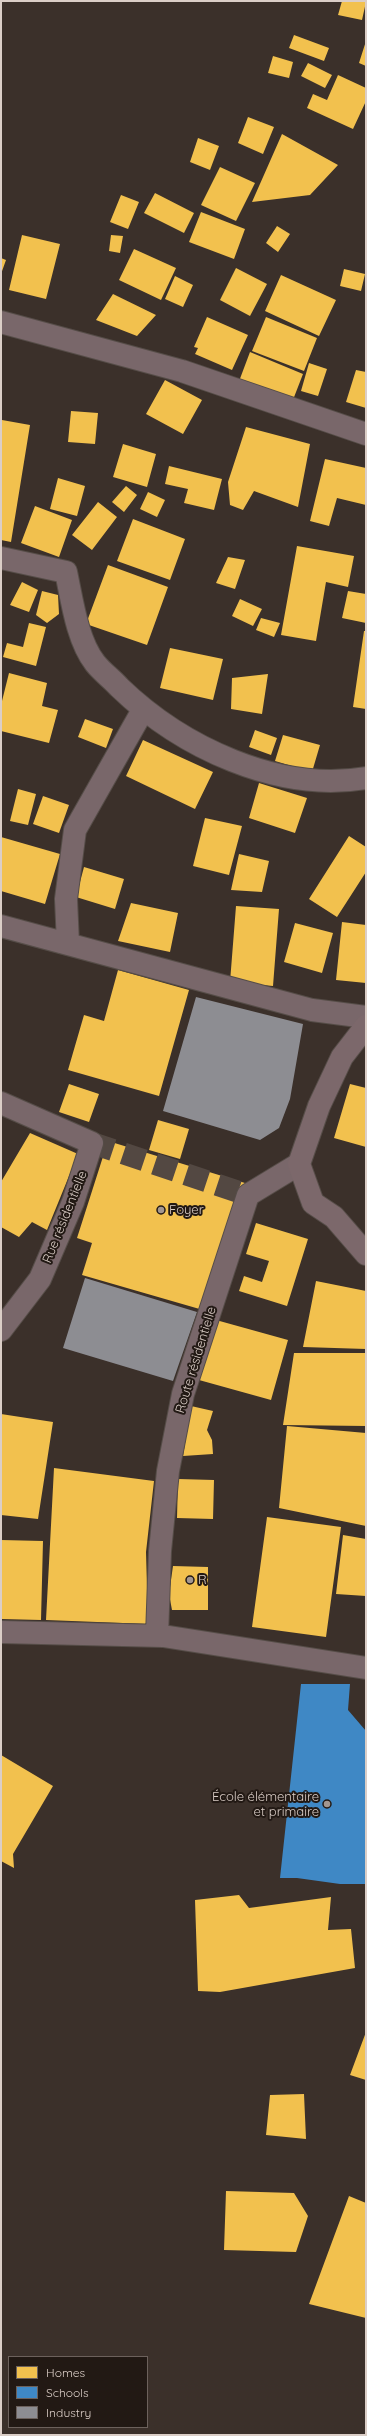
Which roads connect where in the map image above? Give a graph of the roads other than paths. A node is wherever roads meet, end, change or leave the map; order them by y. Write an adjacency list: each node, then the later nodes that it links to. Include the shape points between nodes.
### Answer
1 (1, 322): 2 (street, via 182,371)
2 (366, 434)
3 (1, 558): 4 (street, via 66,572 77,624 95,663)
4 (143, 710): 5 (street, via 194,744 276,775 341,782); 7 (street, via 75,830 66,899)
5 (366, 778)
6 (1, 926): 7 (street)
7 (68, 944): 8 (street, via 312,1010)
8 (366, 1016)
9 (366, 1026): 11 (street, via 342,1057 319,1106)
10 (1, 1103): 13 (street, Rue résidentielle, via 92,1143 73,1202 40,1279)
11 (299, 1164): 12 (street, via 313,1203 334,1217); 15 (street, Route résidentielle, via 248,1195 183,1394 168,1471 160,1551)
12 (366, 1254)
13 (1, 1330)
14 (1, 1632): 15 (street)
15 (157, 1636): 16 (street)
16 (366, 1668)

